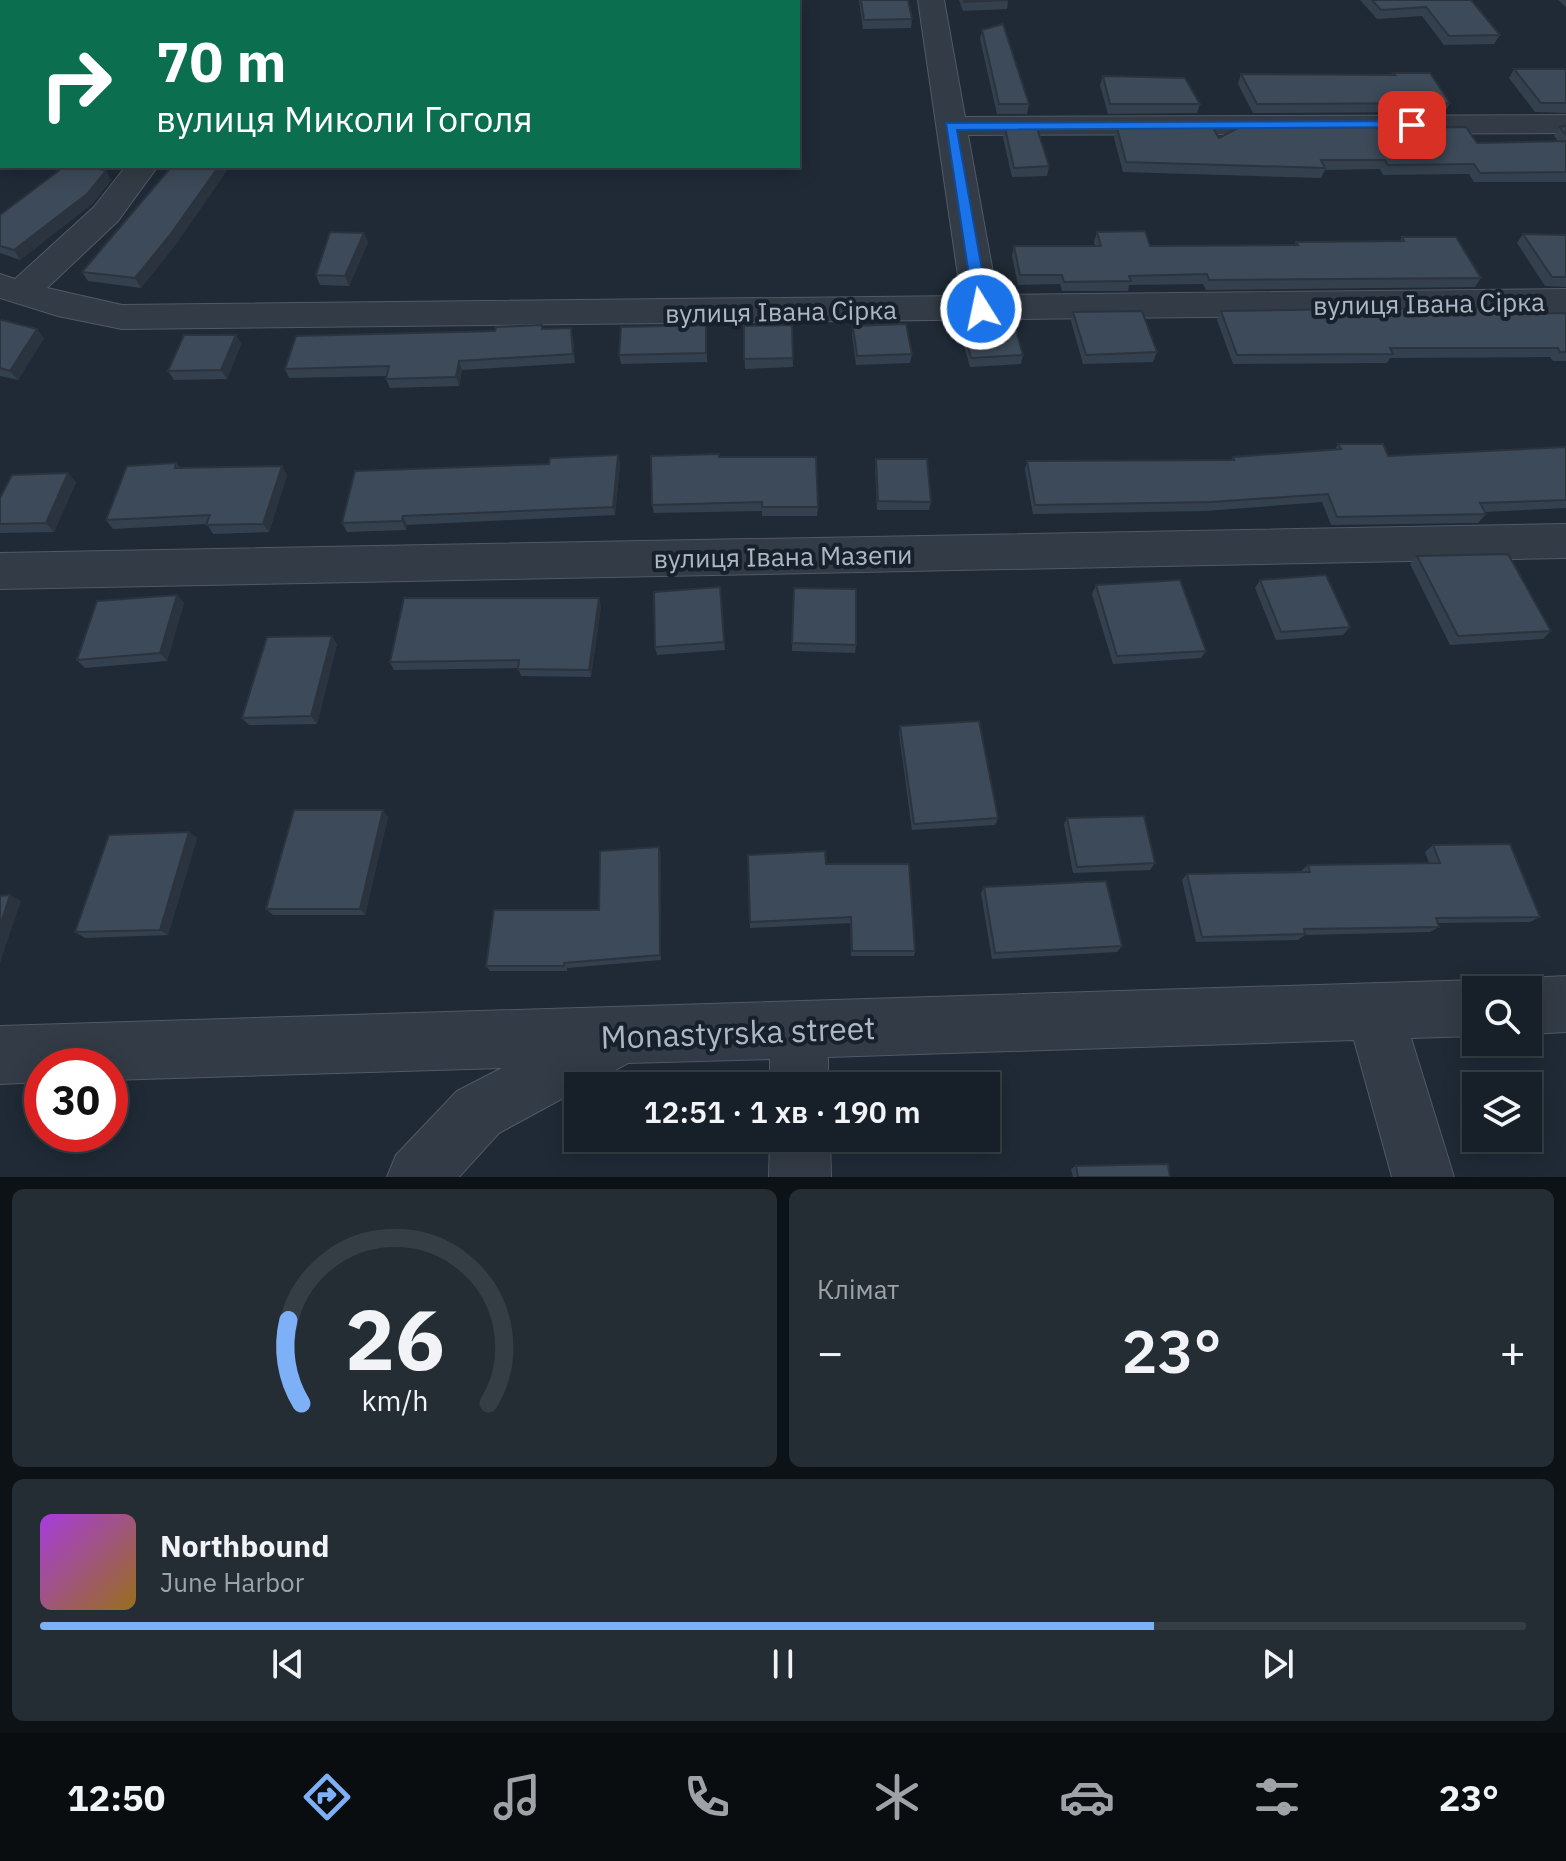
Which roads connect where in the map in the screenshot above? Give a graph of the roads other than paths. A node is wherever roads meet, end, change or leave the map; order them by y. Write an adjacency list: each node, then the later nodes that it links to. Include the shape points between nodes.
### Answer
1 (931, 0): 3 (street)
2 (1566, 124): 3 (street)
3 (950, 126): 7 (street)
4 (140, 168): 5 (street, via 106,214)
5 (7, 289): 7 (street, вулиця Івана Сірка, via 122,317)
6 (1566, 301): 7 (street, вулиця Івана Сірка)
7 (981, 309)
8 (1566, 541): 9 (street, вулиця Івана Мазепи)
9 (0, 571)
10 (1566, 1004): 11 (street)
11 (1542, 1005)
12 (1462, 1009): 13 (street, Monastyrska street)
13 (1375, 1013): 14 (street, Monastyrska street); 21 (street)
14 (799, 1030): 15 (street, Monastyrska street); 17 (street)
15 (622, 1036): 16 (street, Monastyrska street); 19 (street, via 478,1112)
16 (0, 1055)
17 (799, 1072)
18 (800, 1152): 20 (street)
19 (418, 1177)
20 (800, 1177)
21 (1423, 1177)

